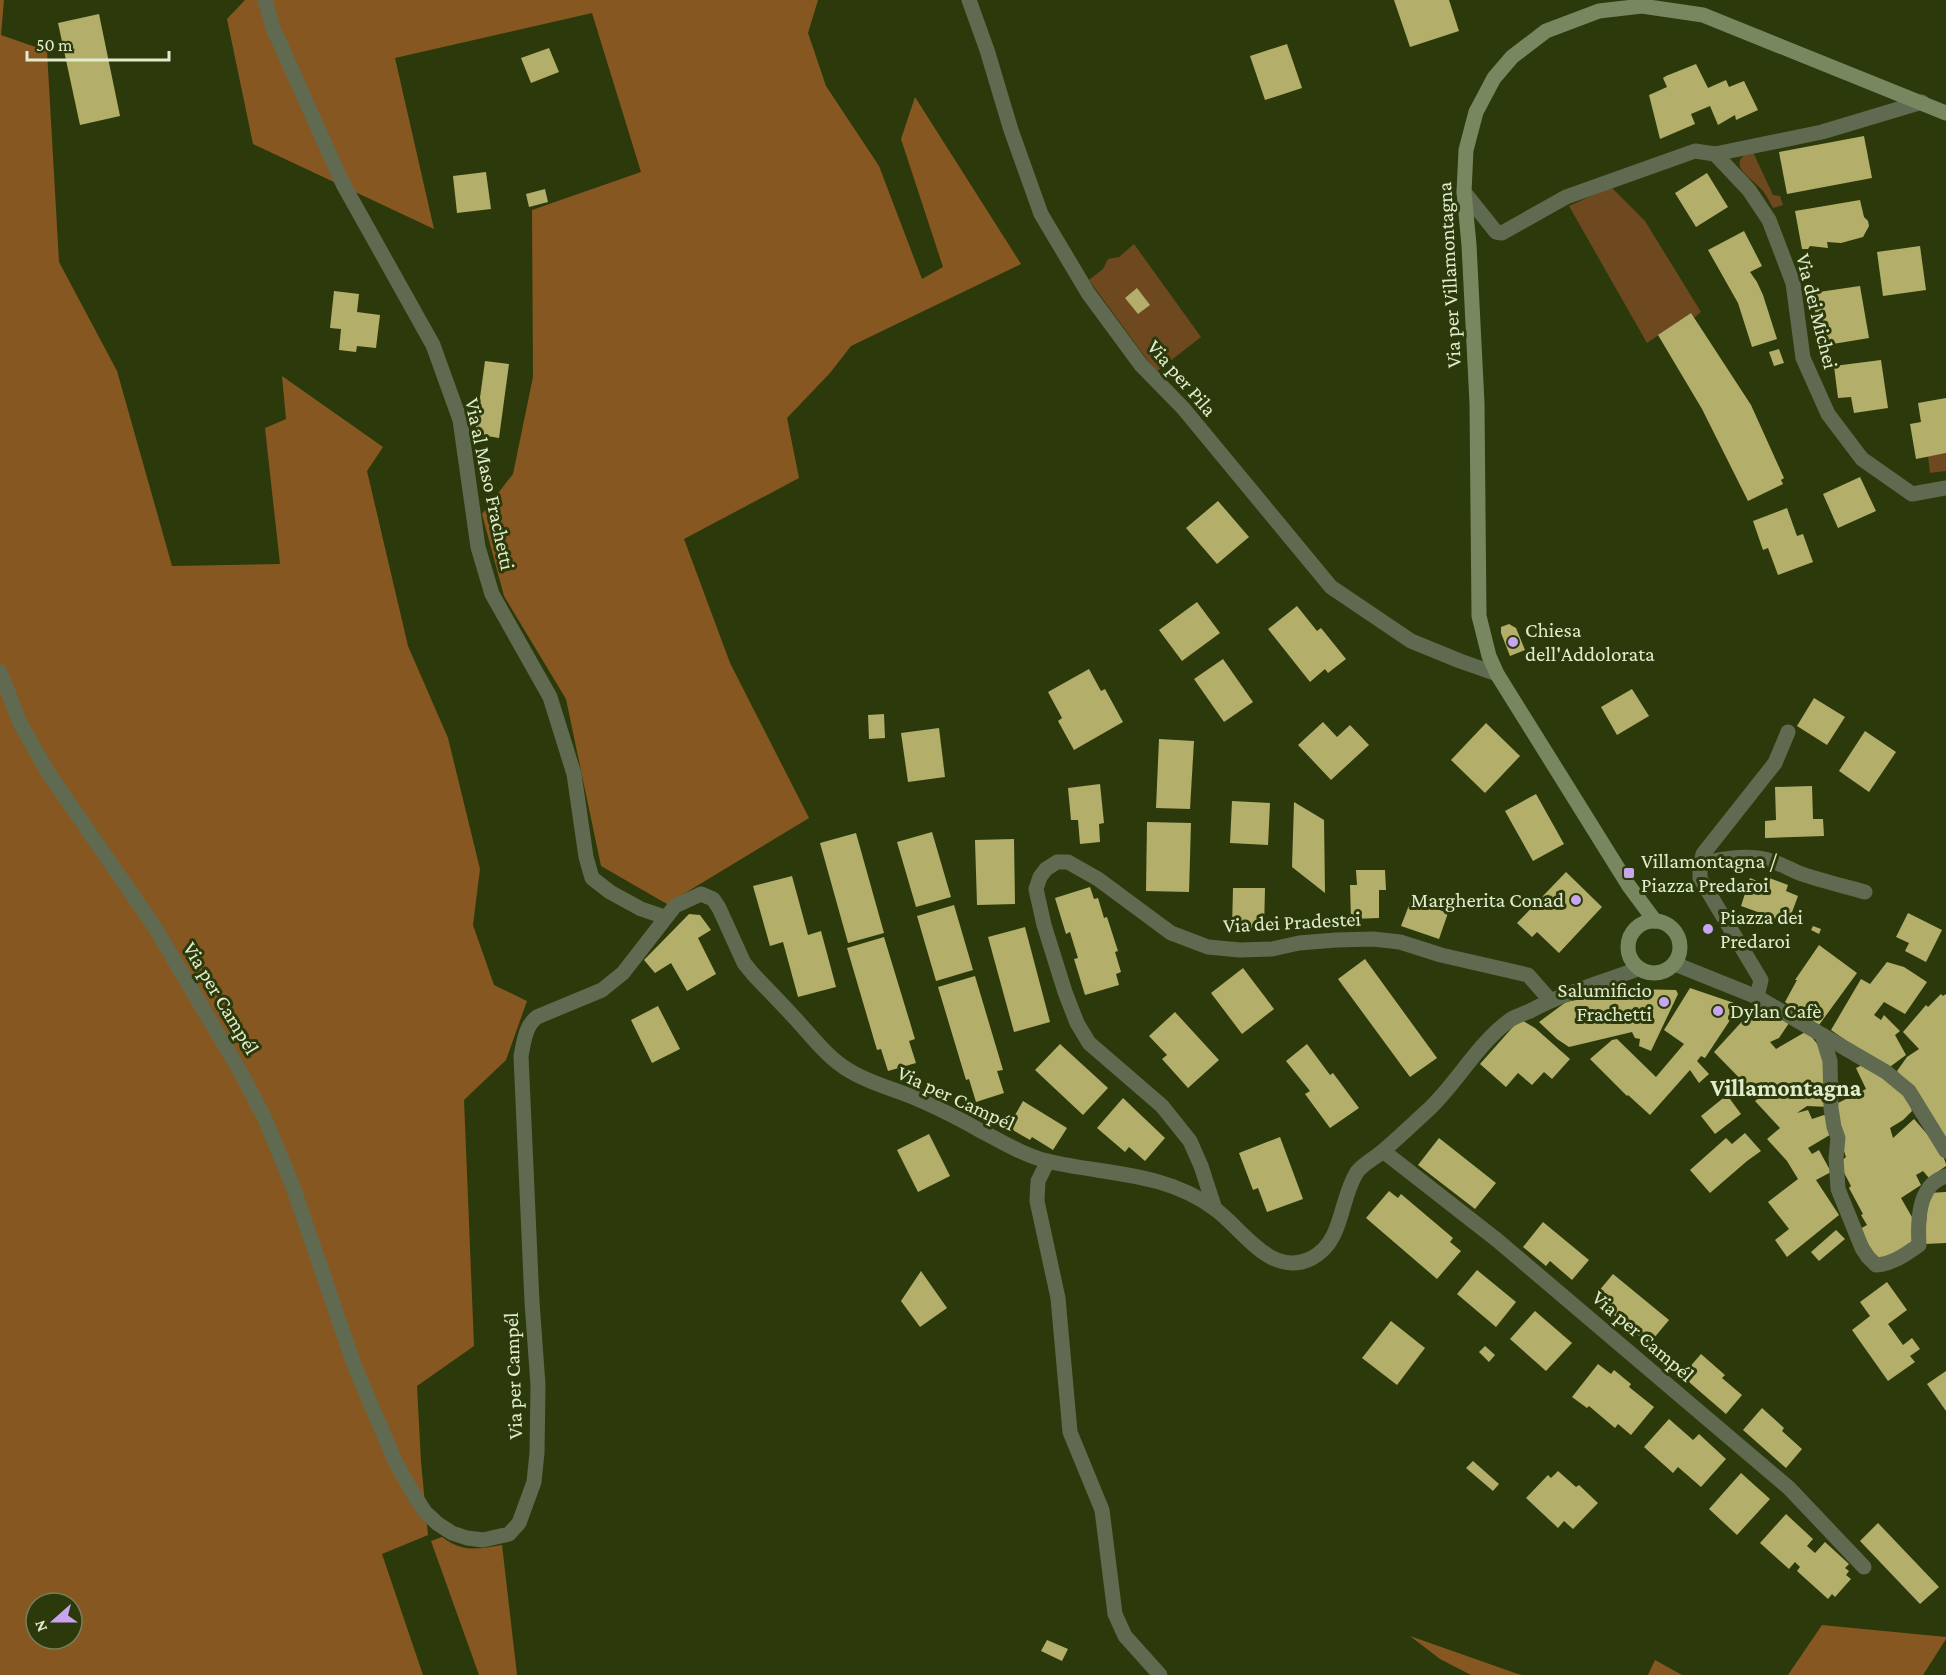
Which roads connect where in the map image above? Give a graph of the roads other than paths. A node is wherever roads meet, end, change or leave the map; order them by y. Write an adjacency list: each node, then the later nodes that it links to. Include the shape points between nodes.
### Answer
1 (265, 0): 14 (street, Via al Maso Frachetti, via 273,28 343,184 433,345 460,420 478,547 492,594 550,698 574,774 592,878 641,909)
2 (969, 0): 9 (street, Via per Pila, via 1041,214 1088,293 1141,365 1183,408 1331,587 1412,641)
3 (1922, 102): 4 (street, Via per Villamontagna); 5 (street, via 1822,132); 6 (street, Via per Villamontagna, via 1703,15 1642,6 1599,11 1546,31 1512,57 1494,78 1476,112 1466,150)
4 (1946, 112)
5 (1715, 154): 6 (street, via 1695,151 1566,198 1502,233 1496,232); 7 (street, Via dei Michei, via 1749,190 1769,220 1793,283 1803,358 1828,414 1862,459 1912,494)
6 (1464, 192): 9 (street, Via per Villamontagna, via 1477,403 1479,616)
7 (1946, 488)
8 (0, 672): 14 (street, Via per Campél, via 21,725 49,774 154,926 265,1119 292,1184 355,1367 395,1461 425,1512 452,1533 467,1538 494,1539 508,1534 515,1528 534,1482 538,1385 521,1056 526,1032 537,1017 602,990 623,973)
9 (1497, 674): 15 (street, Via per Villamontagna, via 1629,886)
10 (1788, 732): 11 (street, via 1775,763 1703,854)
11 (1700, 867): 13 (street, via 1730,859 1767,859); 18 (street, via 1700,878 1761,980)
12 (1046, 868): 19 (street, Via dei Pradestei, via 1068,862 1098,879 1171,933 1208,947 1240,950 1336,940 1400,942 1528,975); 25 (street, Via per Campél, via 1035,889 1077,1023 1089,1043 1162,1106 1190,1141)
13 (1865, 892)
14 (665, 917): 23 (street, Via per Campél, via 675,906 701,894 713,899 744,963 832,1059 870,1081 915,1097 1026,1154)
15 (1655, 921): 16 (street, via 1672,928 1678,936 1679,955); 17 (street, via 1635,929 1629,939 1628,950)
16 (1675, 963): 17 (street, via 1664,972 1651,974); 18 (street)
17 (1638, 969): 19 (street, Via per Campél)
18 (1757, 998): 20 (street)
19 (1550, 1000): 21 (street, Via per Campél, via 1510,1020 1434,1104)
20 (1822, 1035): 22 (street, via 1868,1060 1909,1091); 24 (street, via 1830,1060 1831,1108 1838,1138 1838,1189 1862,1248 1876,1265 1885,1265 1920,1245 1919,1223 1926,1191)
21 (1383, 1151): 25 (street, Via per Campél, via 1359,1170 1351,1184 1333,1239 1323,1251 1305,1261 1279,1261 1264,1253); 26 (street, Via per Campél, via 1497,1240 1789,1488)
22 (1946, 1151)
23 (1048, 1161): 25 (street, Via per Campél, via 1162,1182); 27 (street, via 1038,1181 1037,1201 1058,1298 1070,1432 1102,1510 1115,1614 1125,1636)
24 (1946, 1176)
25 (1215, 1209)
26 (1864, 1567)
27 (1160, 1675)

